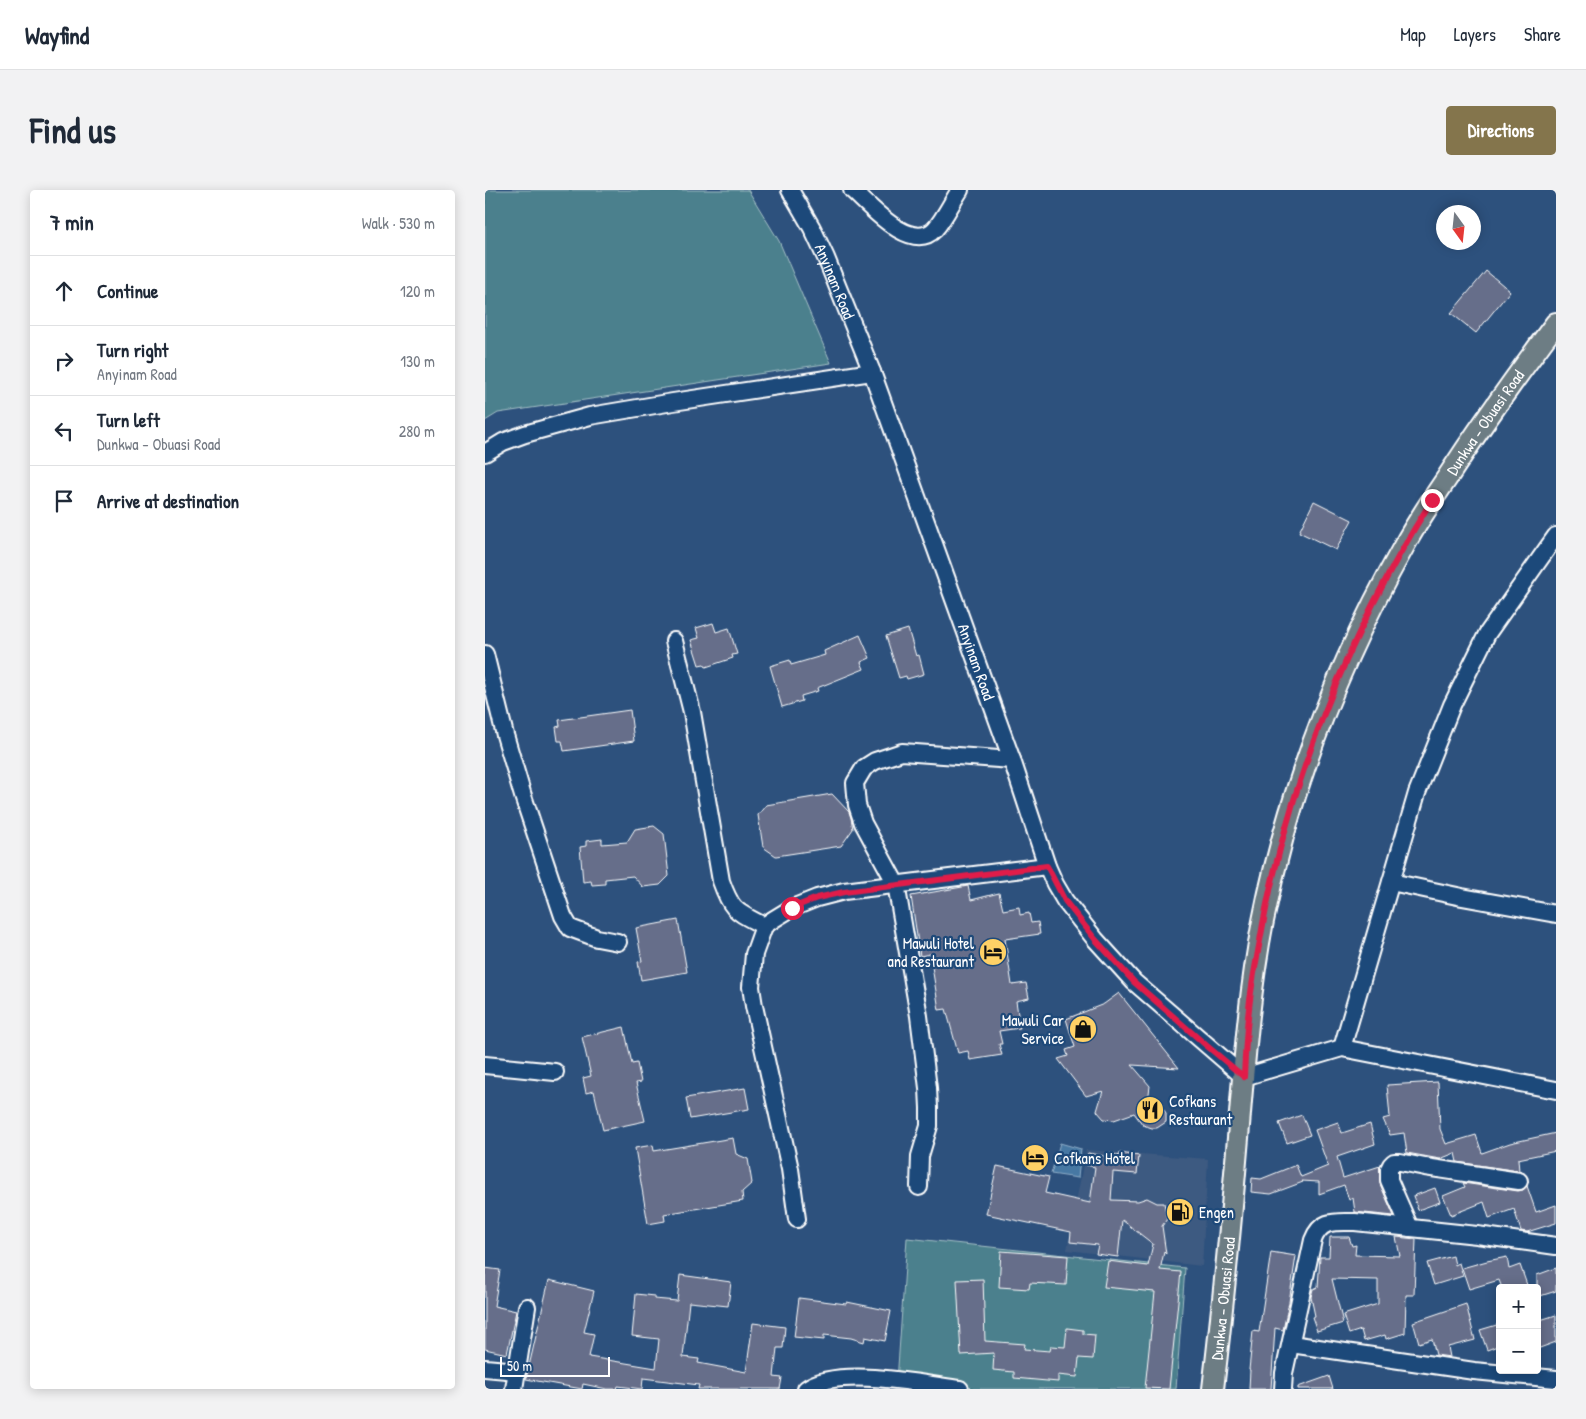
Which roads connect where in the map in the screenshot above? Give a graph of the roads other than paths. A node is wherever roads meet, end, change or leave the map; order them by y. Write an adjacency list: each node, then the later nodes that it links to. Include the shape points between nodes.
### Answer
1 (790, 190): 5 (street, Anyinam Road, via 812,228)
2 (852, 190): 3 (street, via 898,230 920,236 935,229)
3 (960, 190)
4 (1556, 323): 20 (main road, Dunkwa - Obuasi Road, via 1464,451 1405,543 1337,683 1309,757 1273,874 1249,1008)
5 (872, 372): 6 (street, via 590,416 525,434); 10 (street, Anyinam Road)
6 (485, 453)
7 (1556, 536): 12 (street, via 1487,634 1452,705 1417,793)
8 (674, 641): 15 (street, via 692,712 721,881 729,902 738,912)
9 (485, 654): 16 (street, via 523,796 563,916 570,928)
10 (1012, 760): 11 (street, Anyinam Road); 13 (street, via 902,752 875,760 864,768 855,783 857,805 863,823)
11 (1047, 866): 13 (street); 20 (street, Anyinam Road, via 1065,901 1134,982)
12 (1391, 882): 14 (street); 17 (street)
13 (896, 884): 15 (street, via 817,898 792,908); 23 (street, via 929,1088 929,1126 920,1156)
14 (1556, 914)
15 (764, 926): 24 (street, via 754,954 751,987 790,1169)
16 (618, 942)
17 (1342, 1048): 20 (street); 21 (street)
18 (485, 1065): 19 (street)
19 (555, 1072)
20 (1244, 1077): 35 (main road, Dunkwa - Obuasi Road)
21 (1556, 1090)
22 (1519, 1181): 25 (street, via 1394,1162 1389,1169 1389,1180)
23 (919, 1187)
24 (797, 1219)
25 (1410, 1228): 26 (street); 28 (street, via 1341,1222 1321,1226 1313,1240)
26 (1556, 1246)
27 (527, 1307): 30 (street)
28 (1291, 1344): 31 (street, via 1474,1371); 36 (street)
29 (485, 1368): 30 (street)
30 (517, 1371): 32 (street)
31 (1556, 1379)
32 (514, 1389)
33 (806, 1389): 34 (street, via 815,1383 841,1377)
34 (960, 1389)
35 (1213, 1389)
36 (1283, 1389)

